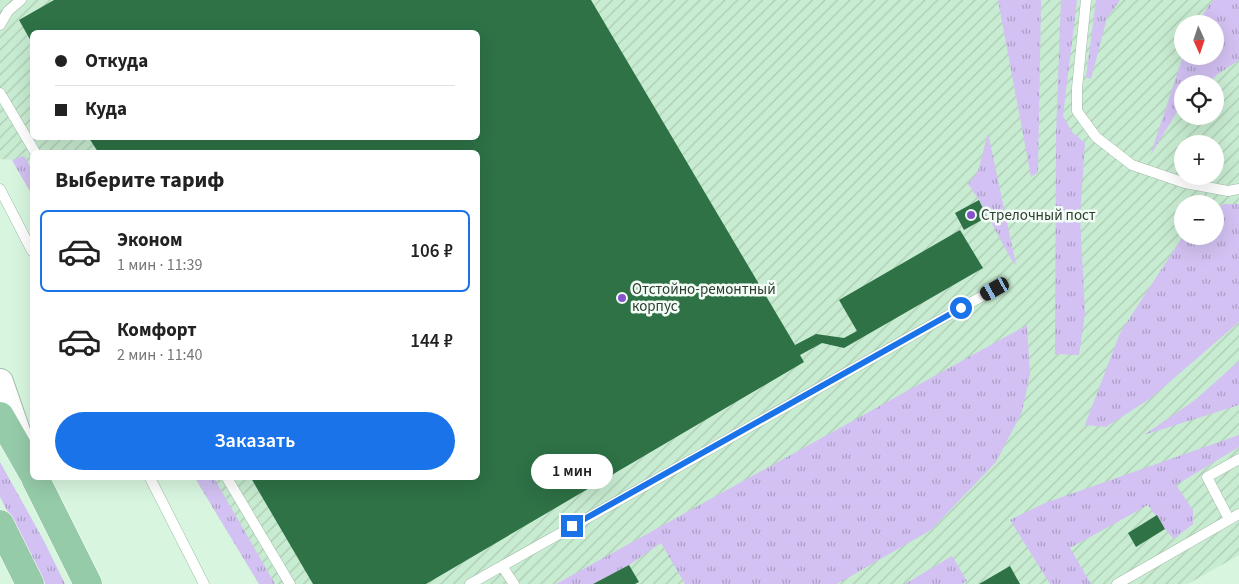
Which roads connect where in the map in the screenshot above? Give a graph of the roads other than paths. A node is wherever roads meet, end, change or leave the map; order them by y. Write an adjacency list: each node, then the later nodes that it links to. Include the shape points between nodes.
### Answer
1 (22, 0): 3 (lane, via 8,11)
2 (1086, 0): 7 (lane, via 1076,111 1096,137 1132,165 1184,183)
3 (0, 25)
4 (0, 93): 5 (lane)
5 (34, 150)
6 (0, 189): 8 (lane)
7 (1239, 190)
8 (30, 247)
9 (995, 289): 21 (lane)
10 (0, 382): 13 (street)
11 (0, 416): 14 (main road)
12 (1239, 459): 19 (lane, via 1207,477)
13 (30, 465)
14 (30, 468)
15 (36, 480): 23 (main road)
16 (151, 480): 24 (lane)
17 (228, 480): 25 (lane)
18 (1239, 514): 19 (lane)
19 (1229, 519): 28 (lane)
20 (0, 524): 22 (main road)
21 (502, 566): 26 (lane); 27 (lane)
22 (30, 584)
23 (88, 584)
24 (204, 584)
25 (290, 584)
26 (470, 584)
27 (514, 584)
28 (1117, 584)

